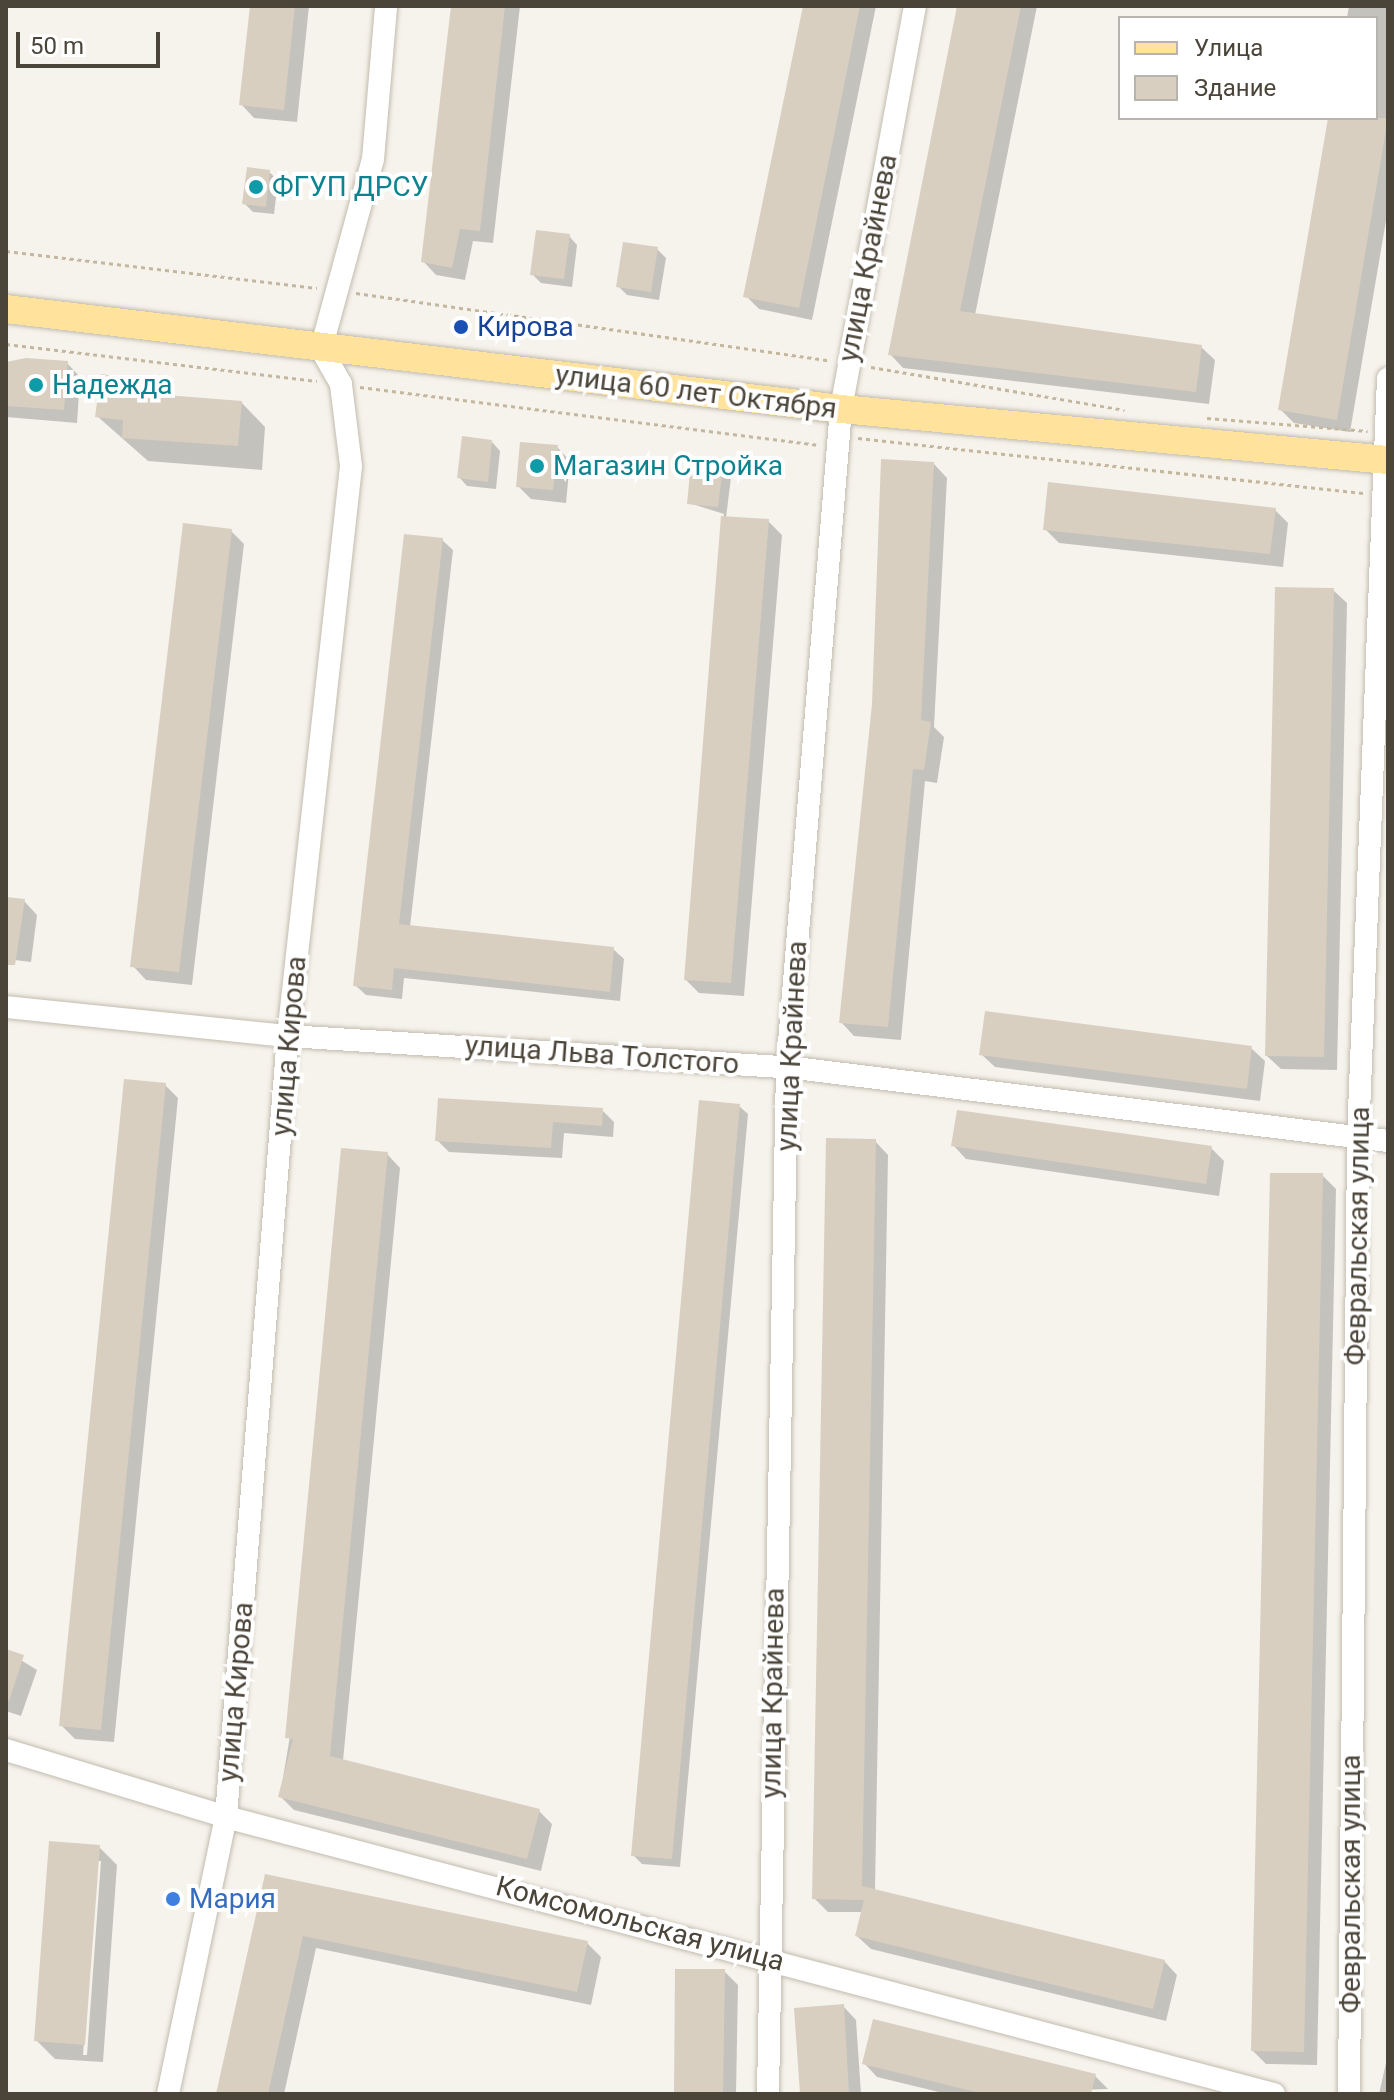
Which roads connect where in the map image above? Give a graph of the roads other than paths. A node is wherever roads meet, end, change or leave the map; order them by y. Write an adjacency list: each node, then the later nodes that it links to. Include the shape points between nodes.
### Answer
1 (386, 6): 4 (street, via 373,159 333,290)
2 (915, 6): 6 (street, улица Крайнева)
3 (6, 309): 4 (main road, улица 60 лет Октября)
4 (321, 349): 6 (main road, улица 60 лет Октября); 9 (street, улица Кирова, via 341,384 351,466)
5 (1388, 379): 7 (street, Февральская улица)
6 (838, 431): 7 (main road, улица 60 лет Октября); 10 (street, улица Крайнева)
7 (1386, 451): 11 (street, Февральская улица)
8 (6, 1007): 9 (street, улица Льва Толстого)
9 (288, 1036): 10 (street, улица Льва Толстого); 14 (street, улица Кирова)
10 (787, 1067): 11 (street, улица Льва Толстого); 15 (street, улица Крайнева)
11 (1358, 1138): 12 (street, улица Льва Толстого); 19 (street, Февральская улица)
12 (1388, 1141)
13 (6, 1750): 14 (street, Комсомольская улица)
14 (226, 1817): 15 (street, Комсомольская улица); 16 (street, улица Кирова)
15 (767, 1956): 17 (street, улица Крайнева); 18 (street, Комсомольская улица)
16 (168, 2094)
17 (768, 2094)
18 (1274, 2094)
19 (1349, 2094)

